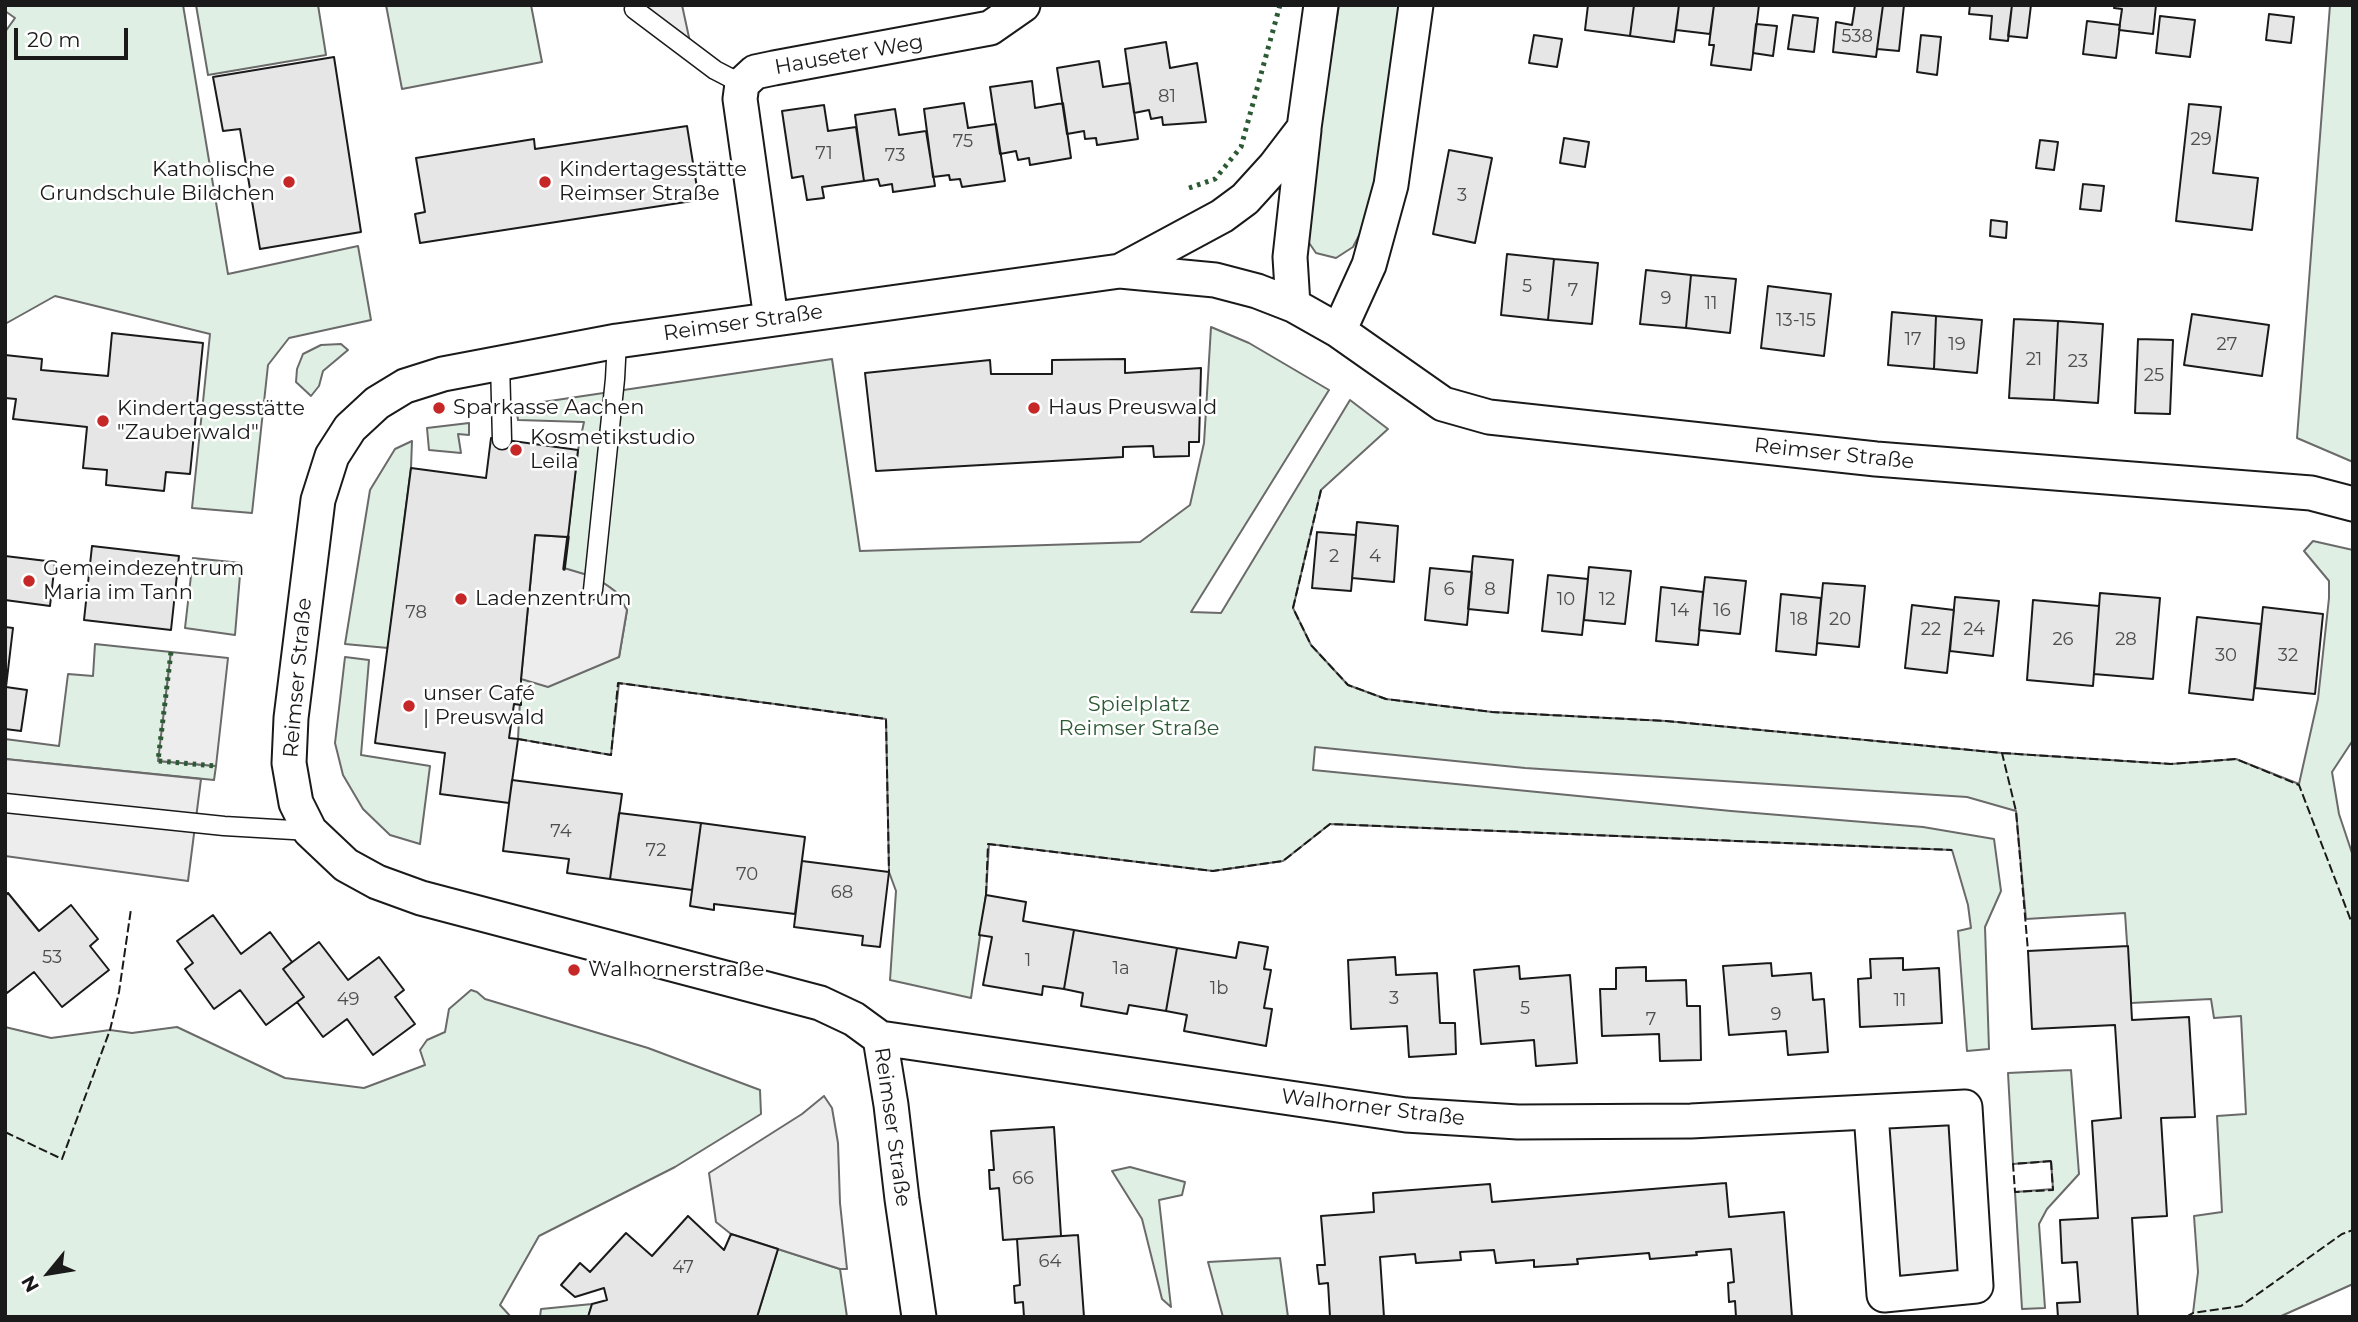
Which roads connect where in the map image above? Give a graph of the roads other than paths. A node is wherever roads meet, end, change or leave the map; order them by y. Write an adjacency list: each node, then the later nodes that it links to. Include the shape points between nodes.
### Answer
1 (1023, 5): 5 (street, Hauseter Weg, via 990,28 755,72)
2 (1321, 5): 6 (street, Reimser Straße)
3 (1416, 5): 10 (street, via 1391,185 1370,265)
4 (634, 9): 5 (lane, via 715,70)
5 (742, 84): 9 (street, via 740,99)
6 (1304, 128): 7 (street, Reimser Straße, via 1245,199); 8 (street, Reimser Straße, via 1290,257)
7 (1120, 271): 8 (street, Reimser Straße, via 1215,280); 9 (street, Reimser Straße)
8 (1293, 305): 10 (street, Reimser Straße)
9 (771, 320): 11 (street, Reimser Straße)
10 (1339, 331): 14 (street, Reimser Straße, via 1443,404 1489,417 1876,459 2311,494)
11 (617, 341): 12 (street, Reimser Straße); 15 (lane)
12 (500, 362): 13 (lane); 17 (street, Reimser Straße, via 405,386 350,428 332,456 318,500 290,718 289,763 296,803)
13 (502, 440)
14 (2353, 504)
15 (593, 590)
16 (5, 803): 17 (lane)
17 (310, 831): 18 (street, Reimser Straße, via 346,865 376,882 421,898 820,1003)
18 (880, 1038): 19 (street, Walhorner Straße, via 1406,1115 1518,1122); 20 (street, Reimser Straße)
19 (1871, 1113): 19 (street, Walhorner Straße, via 1965,1107 1976,1286 1884,1294)
20 (919, 1317)

